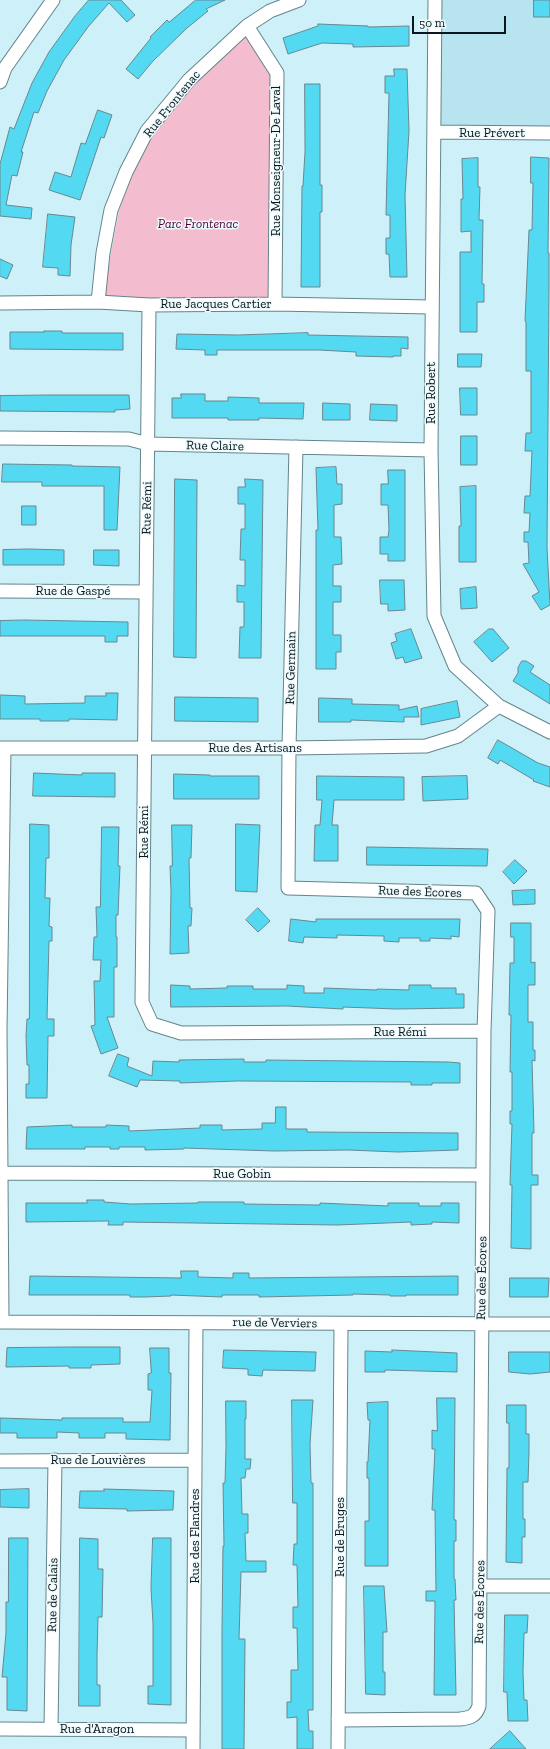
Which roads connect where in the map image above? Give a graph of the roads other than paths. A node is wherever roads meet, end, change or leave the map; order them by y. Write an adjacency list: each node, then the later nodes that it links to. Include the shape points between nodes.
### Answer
1 (299, 0): 4 (street, Rue Frontenac, via 270,11)
2 (435, 0): 6 (street, Rue Robert)
3 (48, 2): 5 (street, via 5,68)
4 (247, 26): 8 (street, Rue Frontenac, via 189,80 146,131 111,210); 10 (street, Rue Monseigneur-De Laval, via 277,73)
5 (0, 82)
6 (434, 132): 7 (street, Rue Prévert); 12 (street, Rue Robert)
7 (550, 133)
8 (98, 302): 9 (street, Rue Jacques Cartier); 11 (street, Rue Jacques Cartier)
9 (0, 303)
10 (276, 304): 11 (street, Rue Jacques Cartier); 12 (street, Rue Jacques Cartier)
11 (149, 305): 14 (street, Rue Rémi)
12 (431, 307): 16 (street, Rue Robert)
13 (0, 438): 14 (street, Rue Claire, via 129,439)
14 (148, 444): 15 (street, Rue Claire); 18 (street, Rue Rémi)
15 (296, 447): 16 (street, Rue Claire); 23 (street, Rue Germain)
16 (431, 450): 19 (street, Rue Robert, via 434,616 455,666)
17 (0, 591): 18 (street, Rue de Gaspé)
18 (145, 592): 22 (street, Rue Rémi)
19 (499, 706): 20 (street, Rue Robert); 23 (street, Rue des Artisans, via 458,736 426,746)
20 (550, 732)
21 (2, 748): 22 (street, Rue des Artisans); 24 (street)
22 (144, 748): 23 (street, Rue des Artisans); 27 (street, Rue Rémi, via 142,1002 152,1024 181,1033)
23 (289, 748): 25 (street, Rue Germain)
24 (1, 888): 26 (street)
25 (288, 888): 27 (street, Rue des Écores, via 476,894 488,911)
26 (0, 1030): 28 (street)
27 (484, 1031): 29 (street, Rue des Écores)
28 (1, 1173): 29 (street, Rue Gobin); 30 (street)
29 (483, 1175): 32 (street, Rue des Écores)
30 (1, 1322): 31 (street, rue de Verviers)
31 (196, 1323): 33 (street, rue de Verviers); 36 (street, Rue des Flandres)
32 (481, 1323): 33 (street, rue de Verviers); 34 (street, rue de Verviers); 38 (street, Rue des Écores)
33 (341, 1324): 40 (street, Rue de Bruges)
34 (550, 1324)
35 (55, 1460): 36 (street, Rue de Louvières); 37 (street, Rue de Louvières); 42 (street, Rue de Calais)
36 (195, 1460): 43 (street, Rue des Flandres)
37 (0, 1461)
38 (481, 1586): 39 (street); 40 (street, Rue des Écores, via 477,1713 460,1720)
39 (550, 1586)
40 (338, 1720): 45 (street, Rue de Bruges)
41 (0, 1728): 42 (street, Rue d'Aragon)
42 (51, 1729): 43 (street, Rue d'Aragon)
43 (193, 1730): 44 (street, Rue des Flandres)
44 (193, 1749)
45 (338, 1749)

